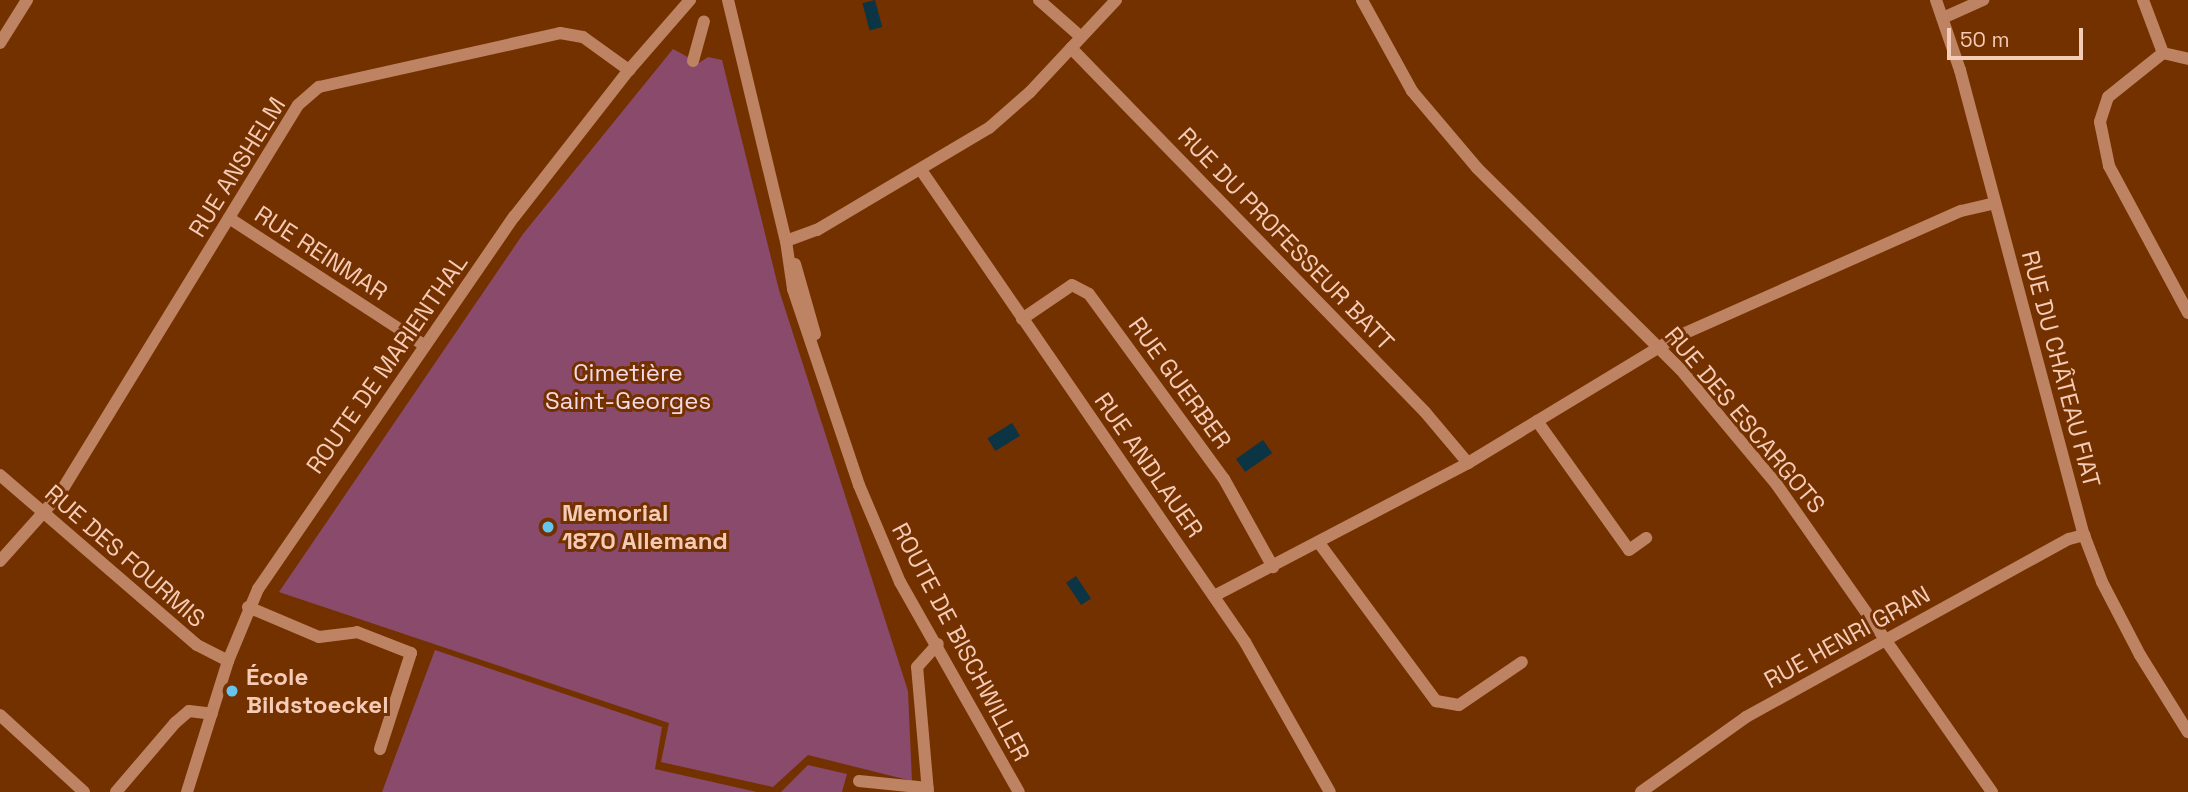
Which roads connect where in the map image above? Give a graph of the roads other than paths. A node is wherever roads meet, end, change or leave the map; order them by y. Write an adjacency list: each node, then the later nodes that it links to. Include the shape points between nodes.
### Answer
1 (27, 0): 13 (street)
2 (690, 0): 18 (street, ROUTE DE MARIENTHAL)
3 (728, 0): 22 (street, ROUTE DE BISCHWILLER)
4 (1039, 0): 12 (street)
5 (1116, 0): 12 (street)
6 (1362, 0): 26 (street, RUE DES ESCARGOTS, via 1412,91 1445,130)
7 (1936, 0): 10 (street, RUE DU CHÂTEAU FIAT)
8 (1983, 0): 10 (street)
9 (2143, 0): 15 (street)
10 (1945, 17): 20 (street, RUE DU CHÂTEAU FIAT)
11 (704, 21): 17 (street)
12 (1081, 37): 14 (street)
13 (0, 43)
14 (1071, 48): 19 (street, via 989,128); 28 (street, RUE DU PROFESSEUR BATT, via 1425,412)
15 (2163, 53): 16 (street); 23 (street, via 2108,97 2100,122 2109,166)
16 (2188, 60)
17 (693, 61)
18 (629, 70): 21 (street, RUE ANSHELM, via 583,37 560,33 319,87 298,105); 25 (street, ROUTE DE MARIENTHAL, via 514,217)
19 (921, 170): 22 (street, via 817,230); 24 (street, RUE ANDLAUER)
20 (1995, 203): 26 (street, via 1961,211); 31 (street, RUE DU CHÂTEAU FIAT)
21 (229, 218): 25 (street, RUE REINMAR); 30 (street, RUE ANSHELM)
22 (786, 241): 39 (street, ROUTE DE BISCHWILLER, via 805,293 828,391 876,530 900,582)
23 (2188, 313)
24 (1022, 319): 35 (street, RUE GUERBER, via 1072,285 1089,294 1224,479); 36 (street, RUE ANDLAUER)
25 (425, 346): 37 (street, ROUTE DE MARIENTHAL)
26 (1657, 347): 27 (street); 38 (street, RUE DES ESCARGOTS, via 1777,485)
27 (1537, 421): 28 (street); 32 (street, via 1629,550)
28 (1468, 463): 33 (street)
29 (0, 475): 30 (street, RUE DES FOURMIS)
30 (45, 515): 34 (street, RUE ANSHELM); 40 (street, RUE DES FOURMIS, via 197,645)
31 (2084, 535): 38 (street, RUE HENRI GRAN, via 2068,539); 44 (street, RUE DU CHÂTEAU FIAT, via 2102,582 2140,655)
32 (1646, 538)
33 (1319, 543): 35 (street); 41 (street, via 1436,701 1459,705)
34 (0, 561)
35 (1273, 568): 36 (street)
36 (1214, 596): 53 (street, RUE ANDLAUER)
37 (248, 607): 40 (street, ROUTE DE MARIENTHAL); 45 (street, via 319,637 357,632 411,653)
38 (1888, 638): 47 (street, RUE HENRI GRAN, via 1746,716); 55 (street, RUE DES ESCARGOTS)
39 (938, 644): 48 (street, via 918,667); 52 (street, ROUTE DE BISCHWILLER)
40 (228, 661): 42 (street, ROUTE DE MARIENTHAL)
41 (1522, 662)
42 (212, 714): 50 (street, via 189,711); 51 (street, ROUTE DE MARIENTHAL)
43 (0, 715): 49 (street)
44 (2188, 732)
45 (380, 749)
46 (859, 781): 48 (street)
47 (1658, 787): 54 (street, RUE HENRI GRAN)
48 (928, 790)
49 (84, 792)
50 (116, 792)
51 (187, 792)
52 (1019, 792)
53 (1330, 792)
54 (1641, 792)
55 (1992, 792)

